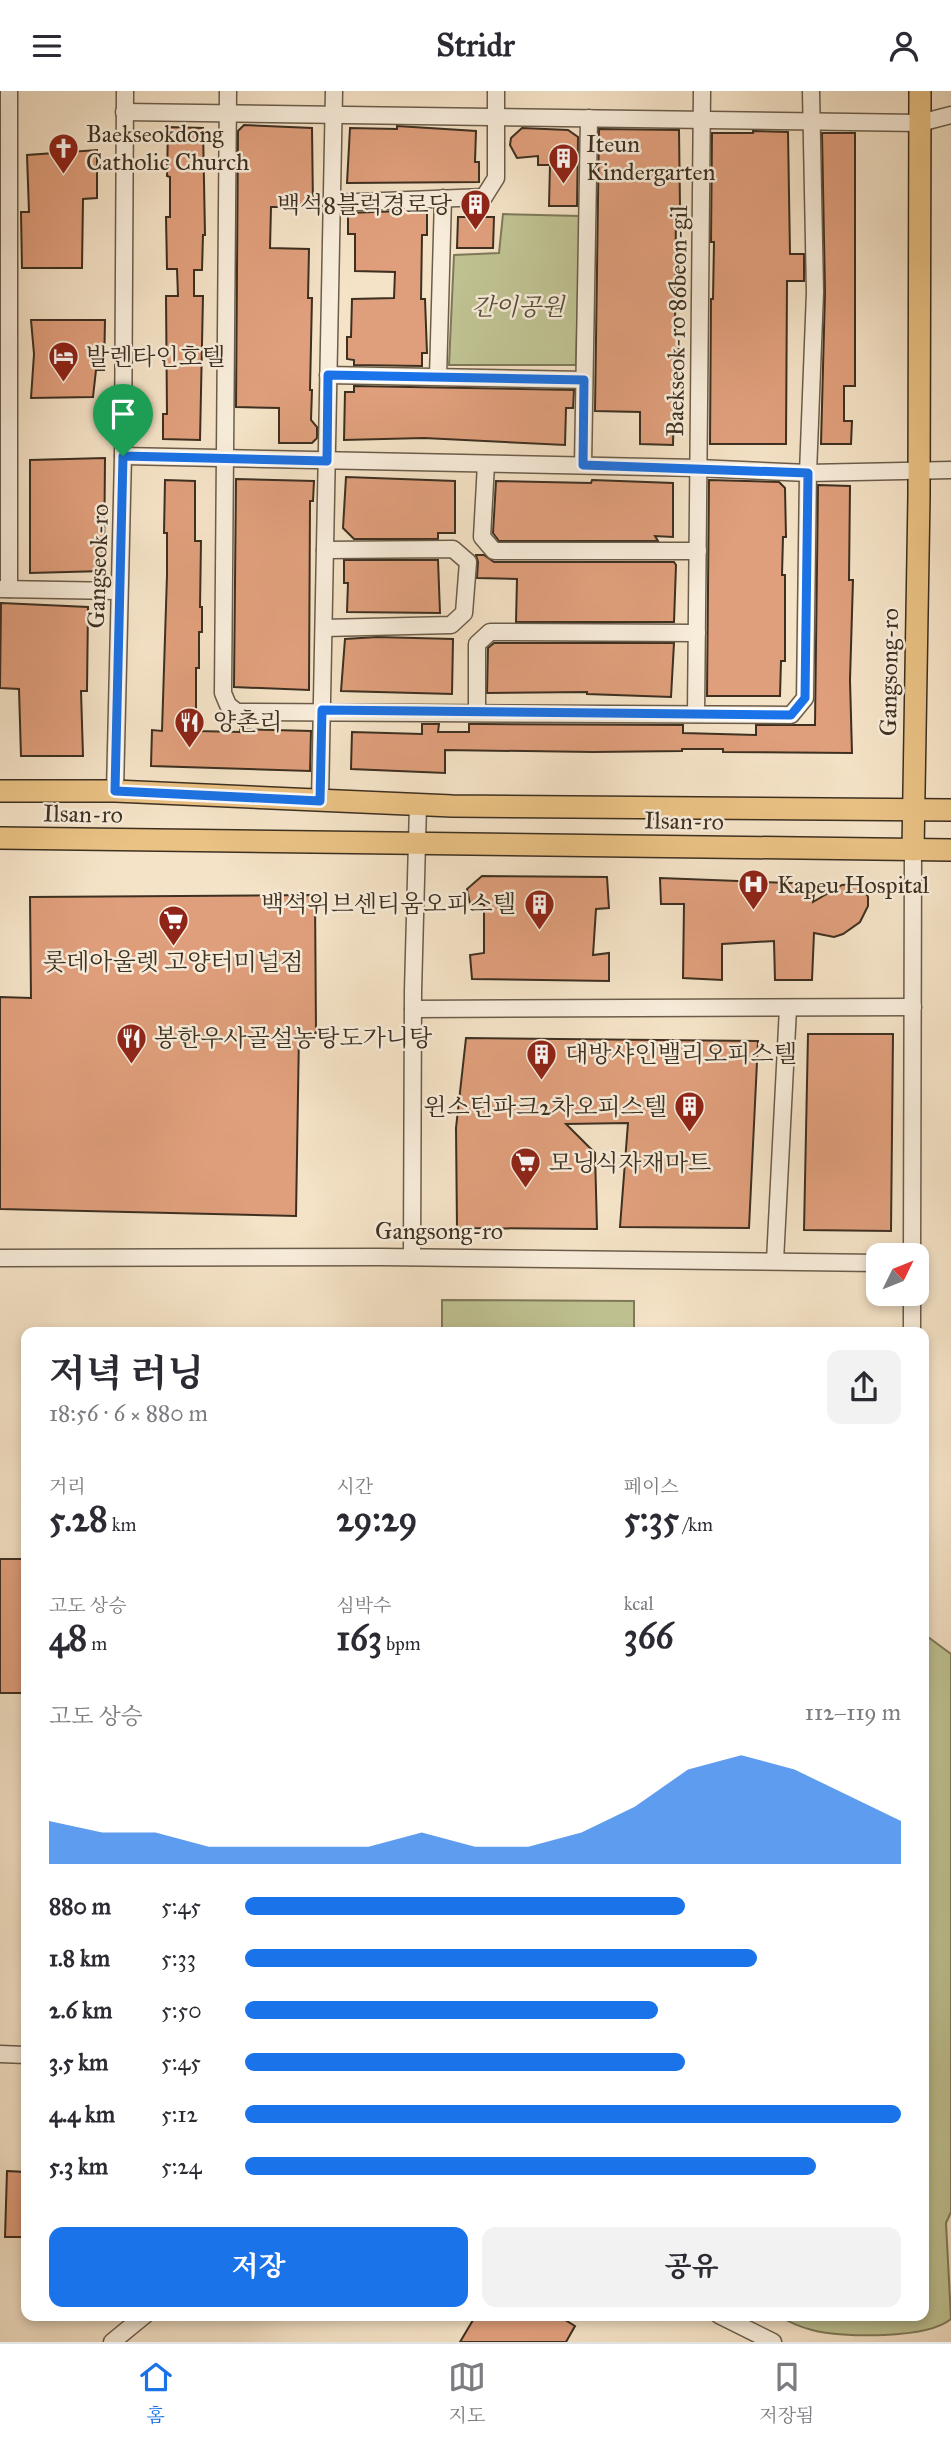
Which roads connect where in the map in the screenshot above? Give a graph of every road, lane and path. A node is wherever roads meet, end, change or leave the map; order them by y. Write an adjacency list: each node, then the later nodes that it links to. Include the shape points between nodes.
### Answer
1 (9, 91): 34 (street)
2 (125, 91): 9 (street, Gangseok-ro)
3 (228, 91): 10 (street)
4 (334, 91): 11 (street)
5 (496, 91): 13 (street)
6 (702, 91): 15 (street, Baekseok-ro 86beon-gil)
7 (811, 91): 16 (street)
8 (920, 91): 17 (main road, Gangsong-ro)
9 (124, 112): 10 (street); 23 (street, Gangseok-ro)
10 (228, 113): 11 (street); 24 (street)
11 (333, 115): 13 (street); 19 (street)
12 (951, 115): 17 (street)
13 (495, 117): 14 (street); 18 (street, via 496,178 484,197)
14 (589, 118): 15 (street); 22 (street)
15 (702, 120): 16 (street); 28 (street, Baekseok-ro 86beon-gil)
16 (811, 122): 17 (street); 31 (street, via 815,292)
17 (920, 123): 30 (main road, Gangsong-ro)
18 (443, 198): 19 (street); 21 (street)
19 (332, 203): 20 (street)
20 (328, 375): 21 (street); 25 (street)
21 (438, 377): 22 (street)
22 (584, 380): 27 (street)
23 (123, 456): 24 (street); 35 (street, Gangseok-ro)
24 (225, 459): 25 (street); 38 (street, via 223,693 237,712)
25 (327, 461): 26 (street); 32 (street)
26 (486, 464): 27 (street); 33 (street, via 482,537 494,551)
27 (583, 465): 28 (street)
28 (698, 468): 31 (street); 33 (street, Baekseok-ro 86beon-gil)
29 (951, 470): 30 (street)
30 (918, 472): 31 (street); 45 (main road, Gangsong-ro)
31 (808, 473): 40 (street, via 805,698 791,715)
32 (325, 550): 36 (street); 36 (street, via 453,549 468,562 464,613 451,625)
33 (698, 551): 37 (street, Baekseok-ro 86beon-gil)
34 (5, 589): 35 (street)
35 (119, 591): 42 (street, Gangseok-ro)
36 (324, 628): 38 (street)
37 (697, 633): 39 (street, via 490,632 477,644); 40 (street, Baekseok-ro 86beon-gil)
38 (322, 710): 39 (street); 43 (street)
39 (471, 711): 40 (street)
40 (696, 713)
41 (0, 791): 42 (main road, Ilsan-ro)
42 (115, 791): 43 (main road, Ilsan-ro)
43 (320, 801): 44 (main road, Ilsan-ro)
44 (418, 805): 45 (main road, Ilsan-ro); 48 (street)
45 (914, 810): 46 (main road, Ilsan-ro); 49 (main road, Gangsong-ro)
46 (951, 810)
47 (0, 838): 48 (main road, Ilsan-ro)
48 (417, 845): 49 (main road, Ilsan-ro); 53 (street)
49 (913, 850): 50 (main road, Ilsan-ro); 52 (street, Gangsong-ro)
50 (951, 850)
51 (788, 1007): 52 (street); 53 (street); 57 (street)
52 (913, 1007): 54 (street, Gangsong-ro)
53 (413, 1009): 55 (street)
54 (912, 1243)
55 (412, 1257): 56 (street, Gangsong-ro); 57 (street, Gangsong-ro)
56 (0, 1258)
57 (775, 1261): 58 (street, Gangsong-ro)
58 (866, 1263)
59 (912, 1306): 60 (street)
60 (912, 1327)
61 (0, 2054): 62 (street)
62 (21, 2055)
63 (138, 2321): 65 (street)
64 (731, 2321): 66 (street)
65 (112, 2342)
66 (773, 2342)

